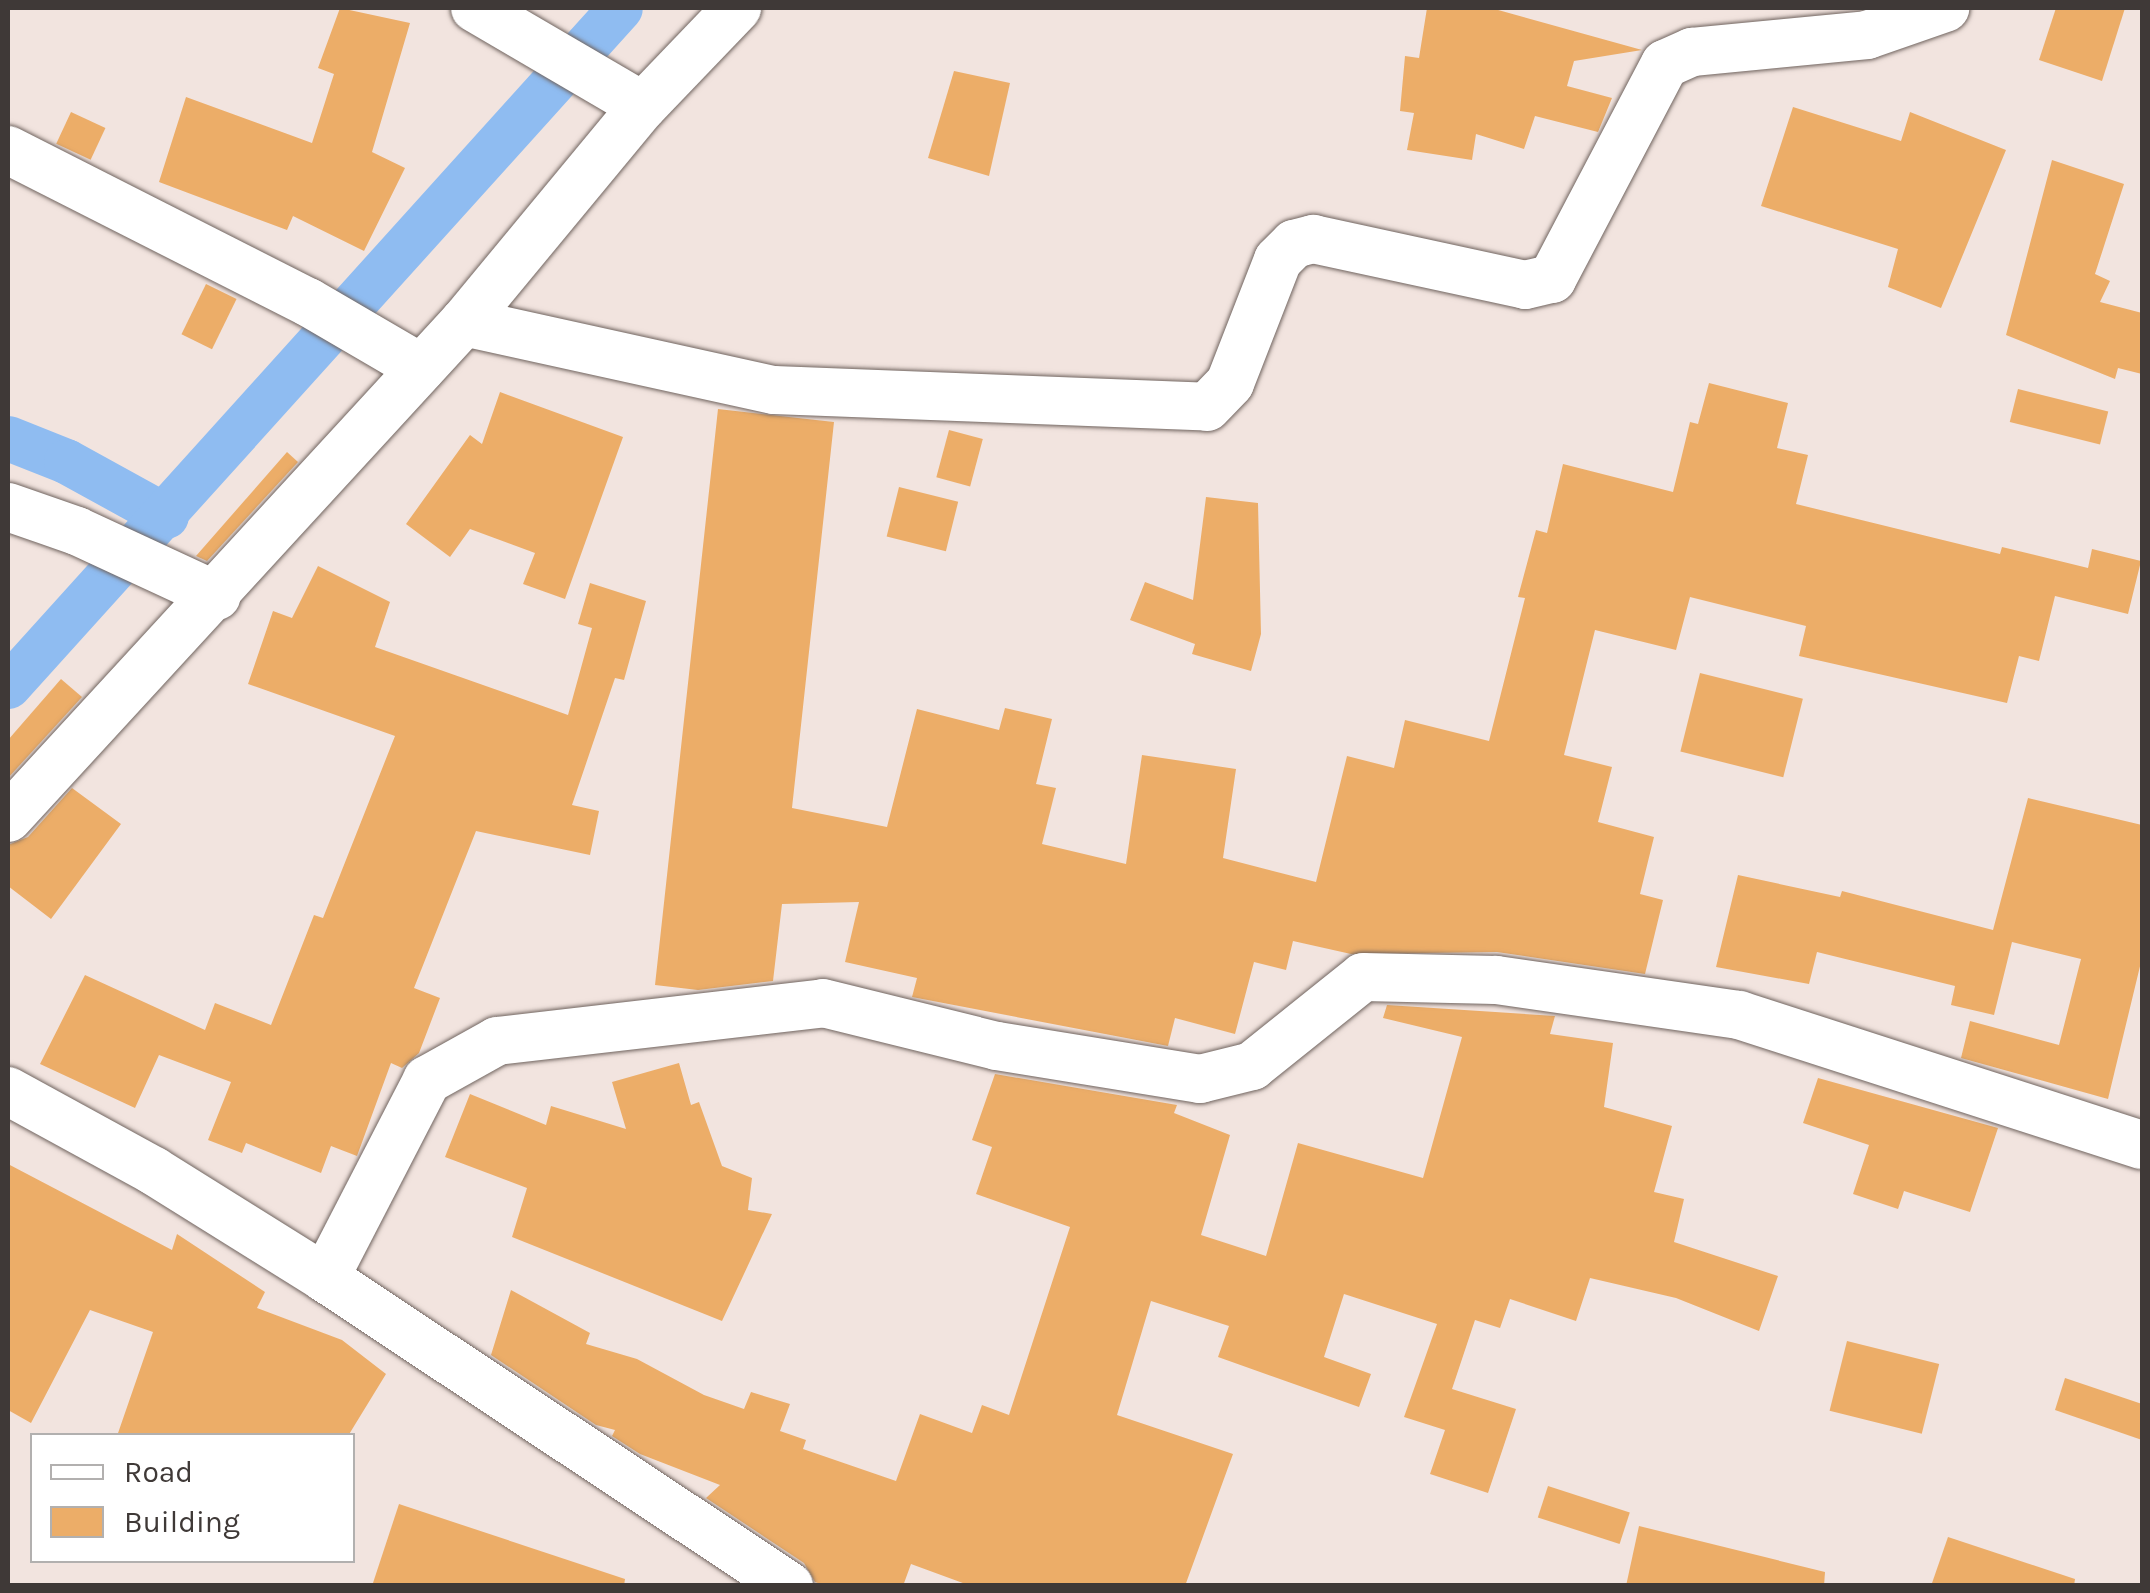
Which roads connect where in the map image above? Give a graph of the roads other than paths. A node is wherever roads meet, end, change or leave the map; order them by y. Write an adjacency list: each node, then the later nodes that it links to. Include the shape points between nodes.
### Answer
1 (475, 8): 4 (street)
2 (736, 8): 4 (street)
3 (1945, 8): 6 (street, via 1867,35 1692,52 1665,64 1552,279 1507,283 1313,239 1294,244 1278,260 1230,383 1206,408 774,390)
4 (627, 96): 6 (street)
5 (8, 150): 7 (street)
6 (464, 322): 7 (street)
7 (401, 356): 9 (street)
8 (8, 507): 9 (street, via 78,531)
9 (217, 596): 10 (street)
10 (8, 818)
11 (8, 1091): 13 (street, via 154,1171)
12 (2142, 1145): 13 (street, via 1739,1015 1496,980 1363,977 1252,1066 1200,1079 997,1046 823,1003 498,1041 427,1080)
13 (325, 1278): 14 (street)
14 (788, 1586)

